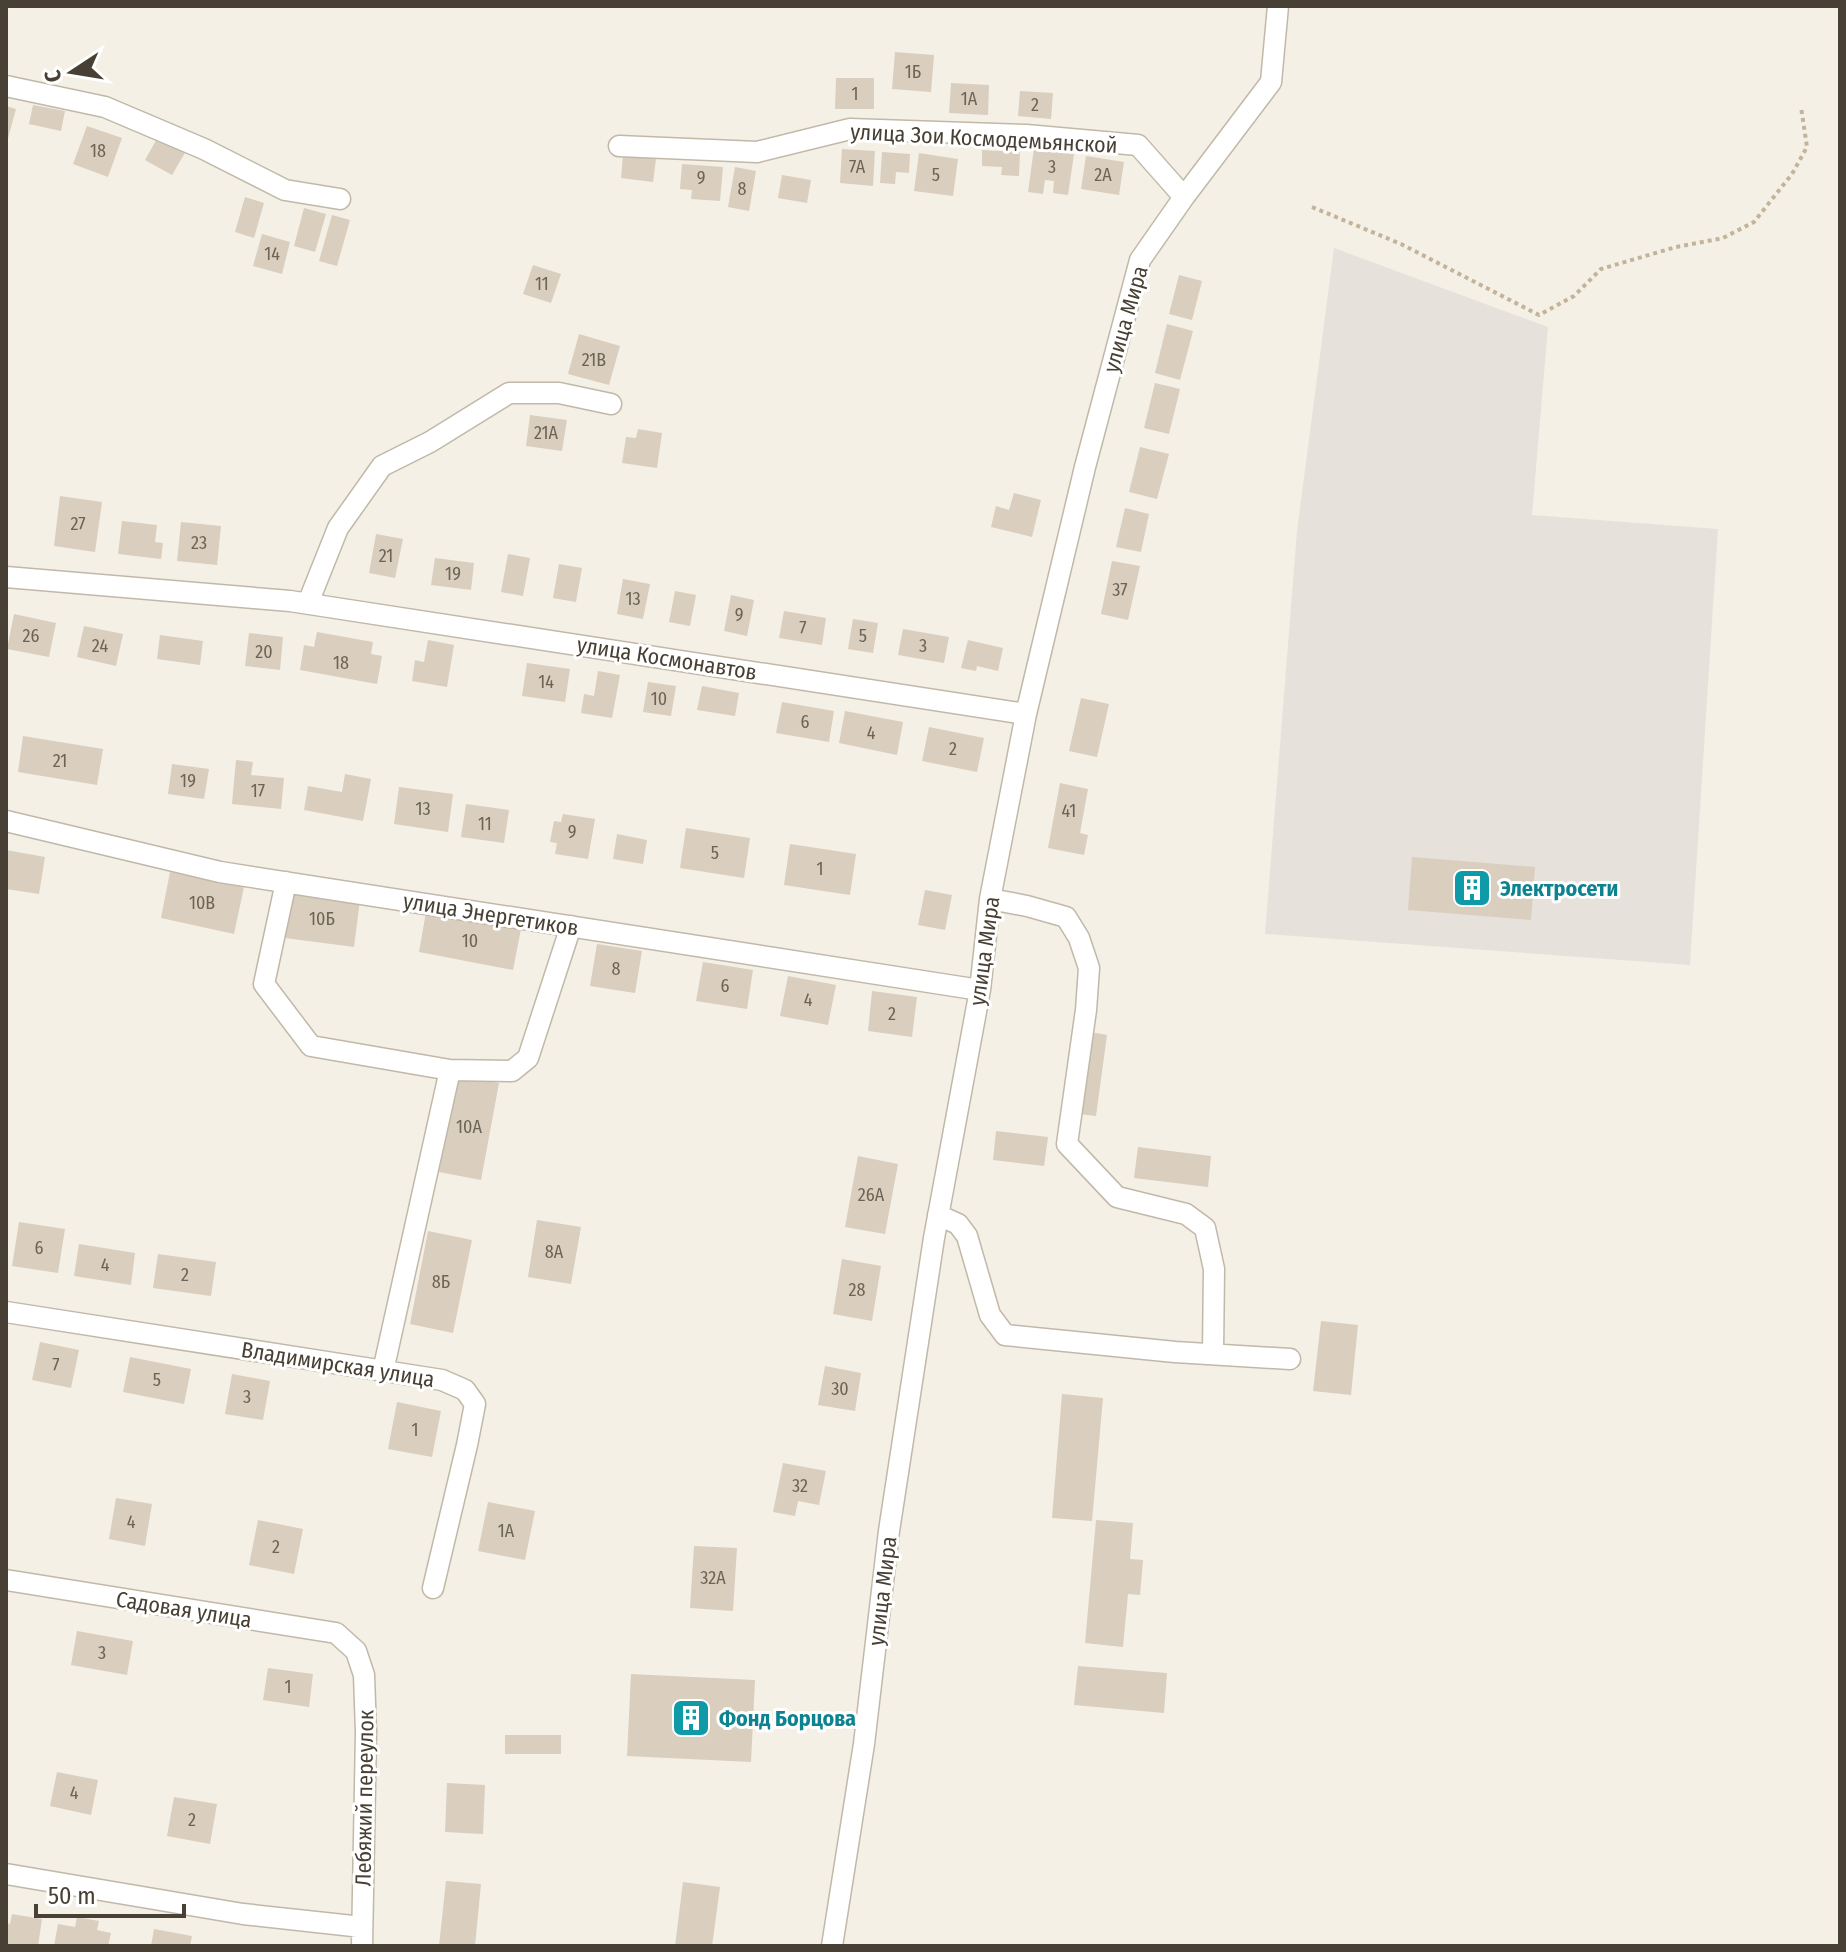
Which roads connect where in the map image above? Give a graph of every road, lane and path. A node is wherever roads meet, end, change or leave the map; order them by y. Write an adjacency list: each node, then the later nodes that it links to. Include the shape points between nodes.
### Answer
1 (1278, 6): 5 (street, улица Мира, via 1271,82)
2 (6, 86): 6 (street, via 105,107 285,190)
3 (1801, 107): 7 (path, via 1807,147 1754,222 1723,238 1601,269 1574,296 1539,315 1401,244)
4 (619, 146): 5 (street, улица Зои Космодемьянской, via 757,152 850,129 1138,145)
5 (1184, 197): 11 (street, улица Мира, via 1140,260)
6 (340, 199)
7 (1312, 207)
8 (611, 404): 10 (street, via 559,393 509,393 382,466 338,528)
9 (6, 577): 10 (street, улица Космонавтов)
10 (308, 603): 11 (street, улица Космонавтов)
11 (1026, 714): 14 (street, улица Мира)
12 (6, 821): 13 (street, улица Энергетиков, via 220,872)
13 (286, 882): 15 (street, улица Энергетиков); 17 (street, via 264,984 311,1046)
14 (990, 899): 16 (street, улица Мира); 20 (street, via 1066,917 1079,938 1089,968 1067,1144 1117,1197 1186,1214 1205,1228 1214,1269)
15 (571, 926): 16 (street, улица Энергетиков); 17 (street, via 528,1058 512,1071)
16 (980, 990): 18 (street, улица Мира)
17 (450, 1070): 22 (street)
18 (938, 1215): 20 (street, via 958,1224 967,1236 990,1315 1005,1335); 28 (street, улица Мира)
19 (6, 1312): 22 (street, Владимирская улица)
20 (1213, 1353): 21 (street)
21 (1290, 1359)
22 (383, 1371): 24 (street, Владимирская улица, via 442,1380 465,1390 475,1404)
23 (6, 1580): 25 (street, Садовая улица, via 336,1633)
24 (433, 1588)
25 (356, 1651): 27 (street, Лебяжий переулок, via 364,1675 366,1732)
26 (6, 1874): 27 (street)
27 (362, 1937)
28 (832, 1946)

